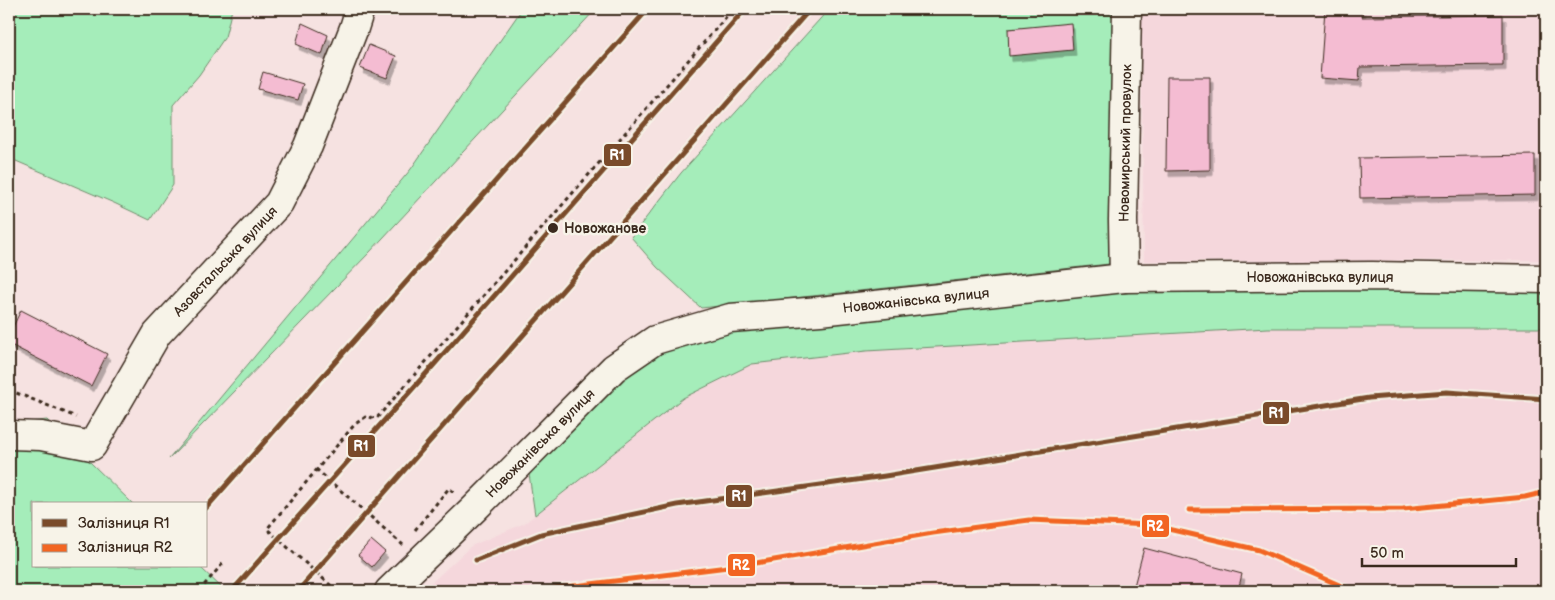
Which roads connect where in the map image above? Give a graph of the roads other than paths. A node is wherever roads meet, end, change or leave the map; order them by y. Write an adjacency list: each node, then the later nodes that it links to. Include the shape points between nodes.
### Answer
1 (360, 9): 5 (street, Азовстальська вулиця, via 308,146 280,203 157,334 92,446 42,436)
2 (1127, 9): 3 (street, Новомирський провулок)
3 (1124, 278): 4 (street, Новожанівська вулиця, via 1372,276); 6 (street, Новожанівська вулиця, via 730,318 655,340 614,368)
4 (1546, 279)
5 (9, 436)
6 (389, 591)

